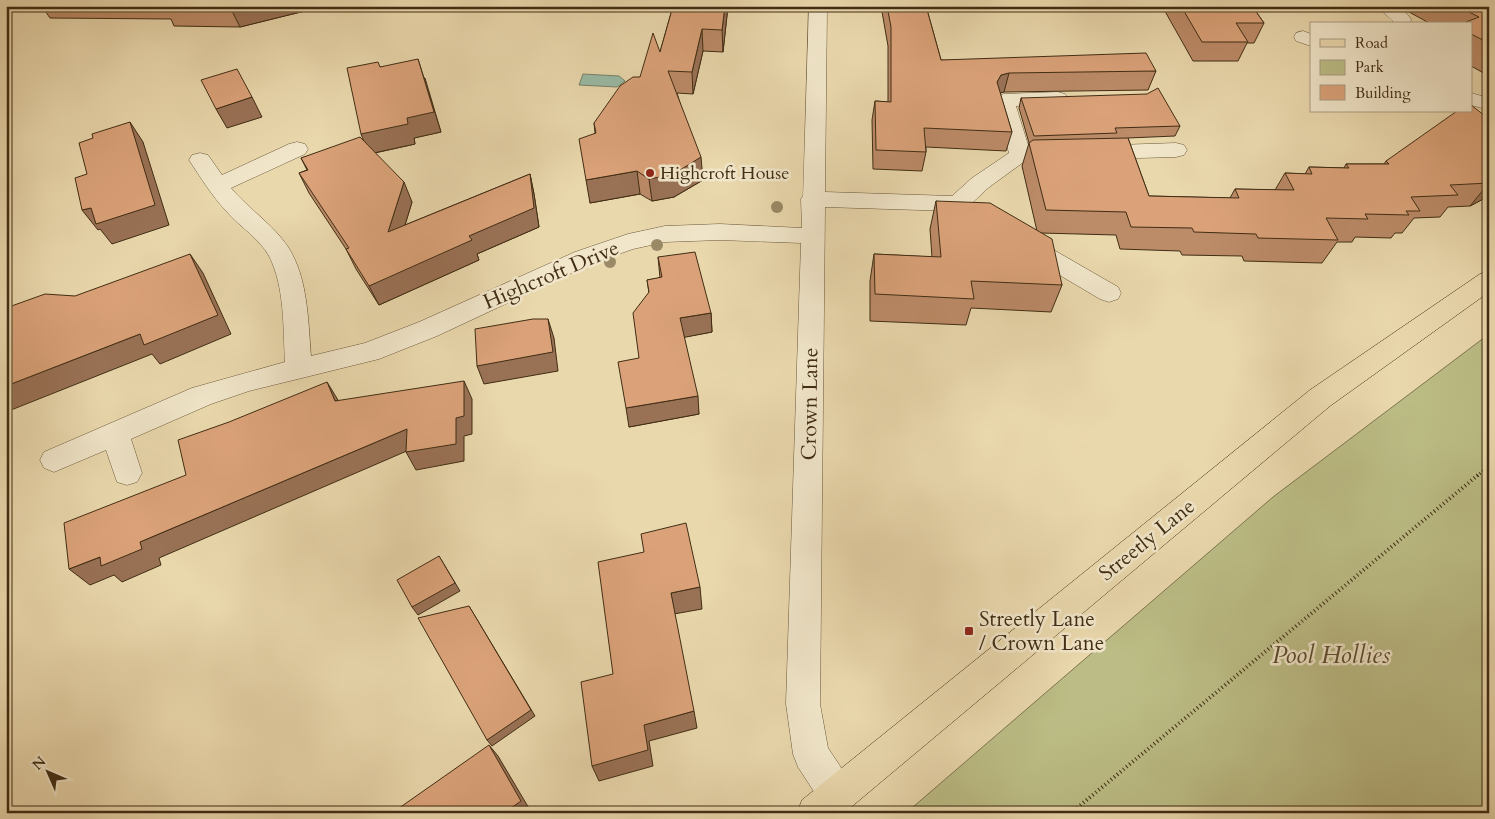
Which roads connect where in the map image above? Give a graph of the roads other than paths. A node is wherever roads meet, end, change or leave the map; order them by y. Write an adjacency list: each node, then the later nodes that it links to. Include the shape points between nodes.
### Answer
1 (818, 6): 12 (street, Crown Lane)
2 (1385, 6): 3 (street, via 1402,19)
3 (1401, 22)
4 (1074, 98): 9 (street, via 1004,100)
5 (1472, 99): 6 (street)
6 (1489, 104)
7 (297, 149): 11 (street)
8 (1176, 150): 9 (street)
9 (1020, 155): 13 (street)
10 (200, 160): 11 (street)
11 (217, 186): 17 (street, via 280,253 288,272)
12 (812, 199): 13 (street); 14 (street, Crown Lane)
13 (957, 204): 16 (street)
14 (814, 236): 17 (street, Highcroft Drive, via 720,232 665,234 628,242 583,258 370,352); 21 (street, Crown Lane, via 804,704 811,754)
15 (1489, 280): 21 (main road, Streetly Lane, via 1320,398)
16 (1109, 293)
17 (299, 368): 18 (street, Highcroft Drive, via 202,396)
18 (116, 434): 19 (street, Highcroft Drive); 20 (street)
19 (54, 460)
20 (127, 473)
21 (826, 803)

